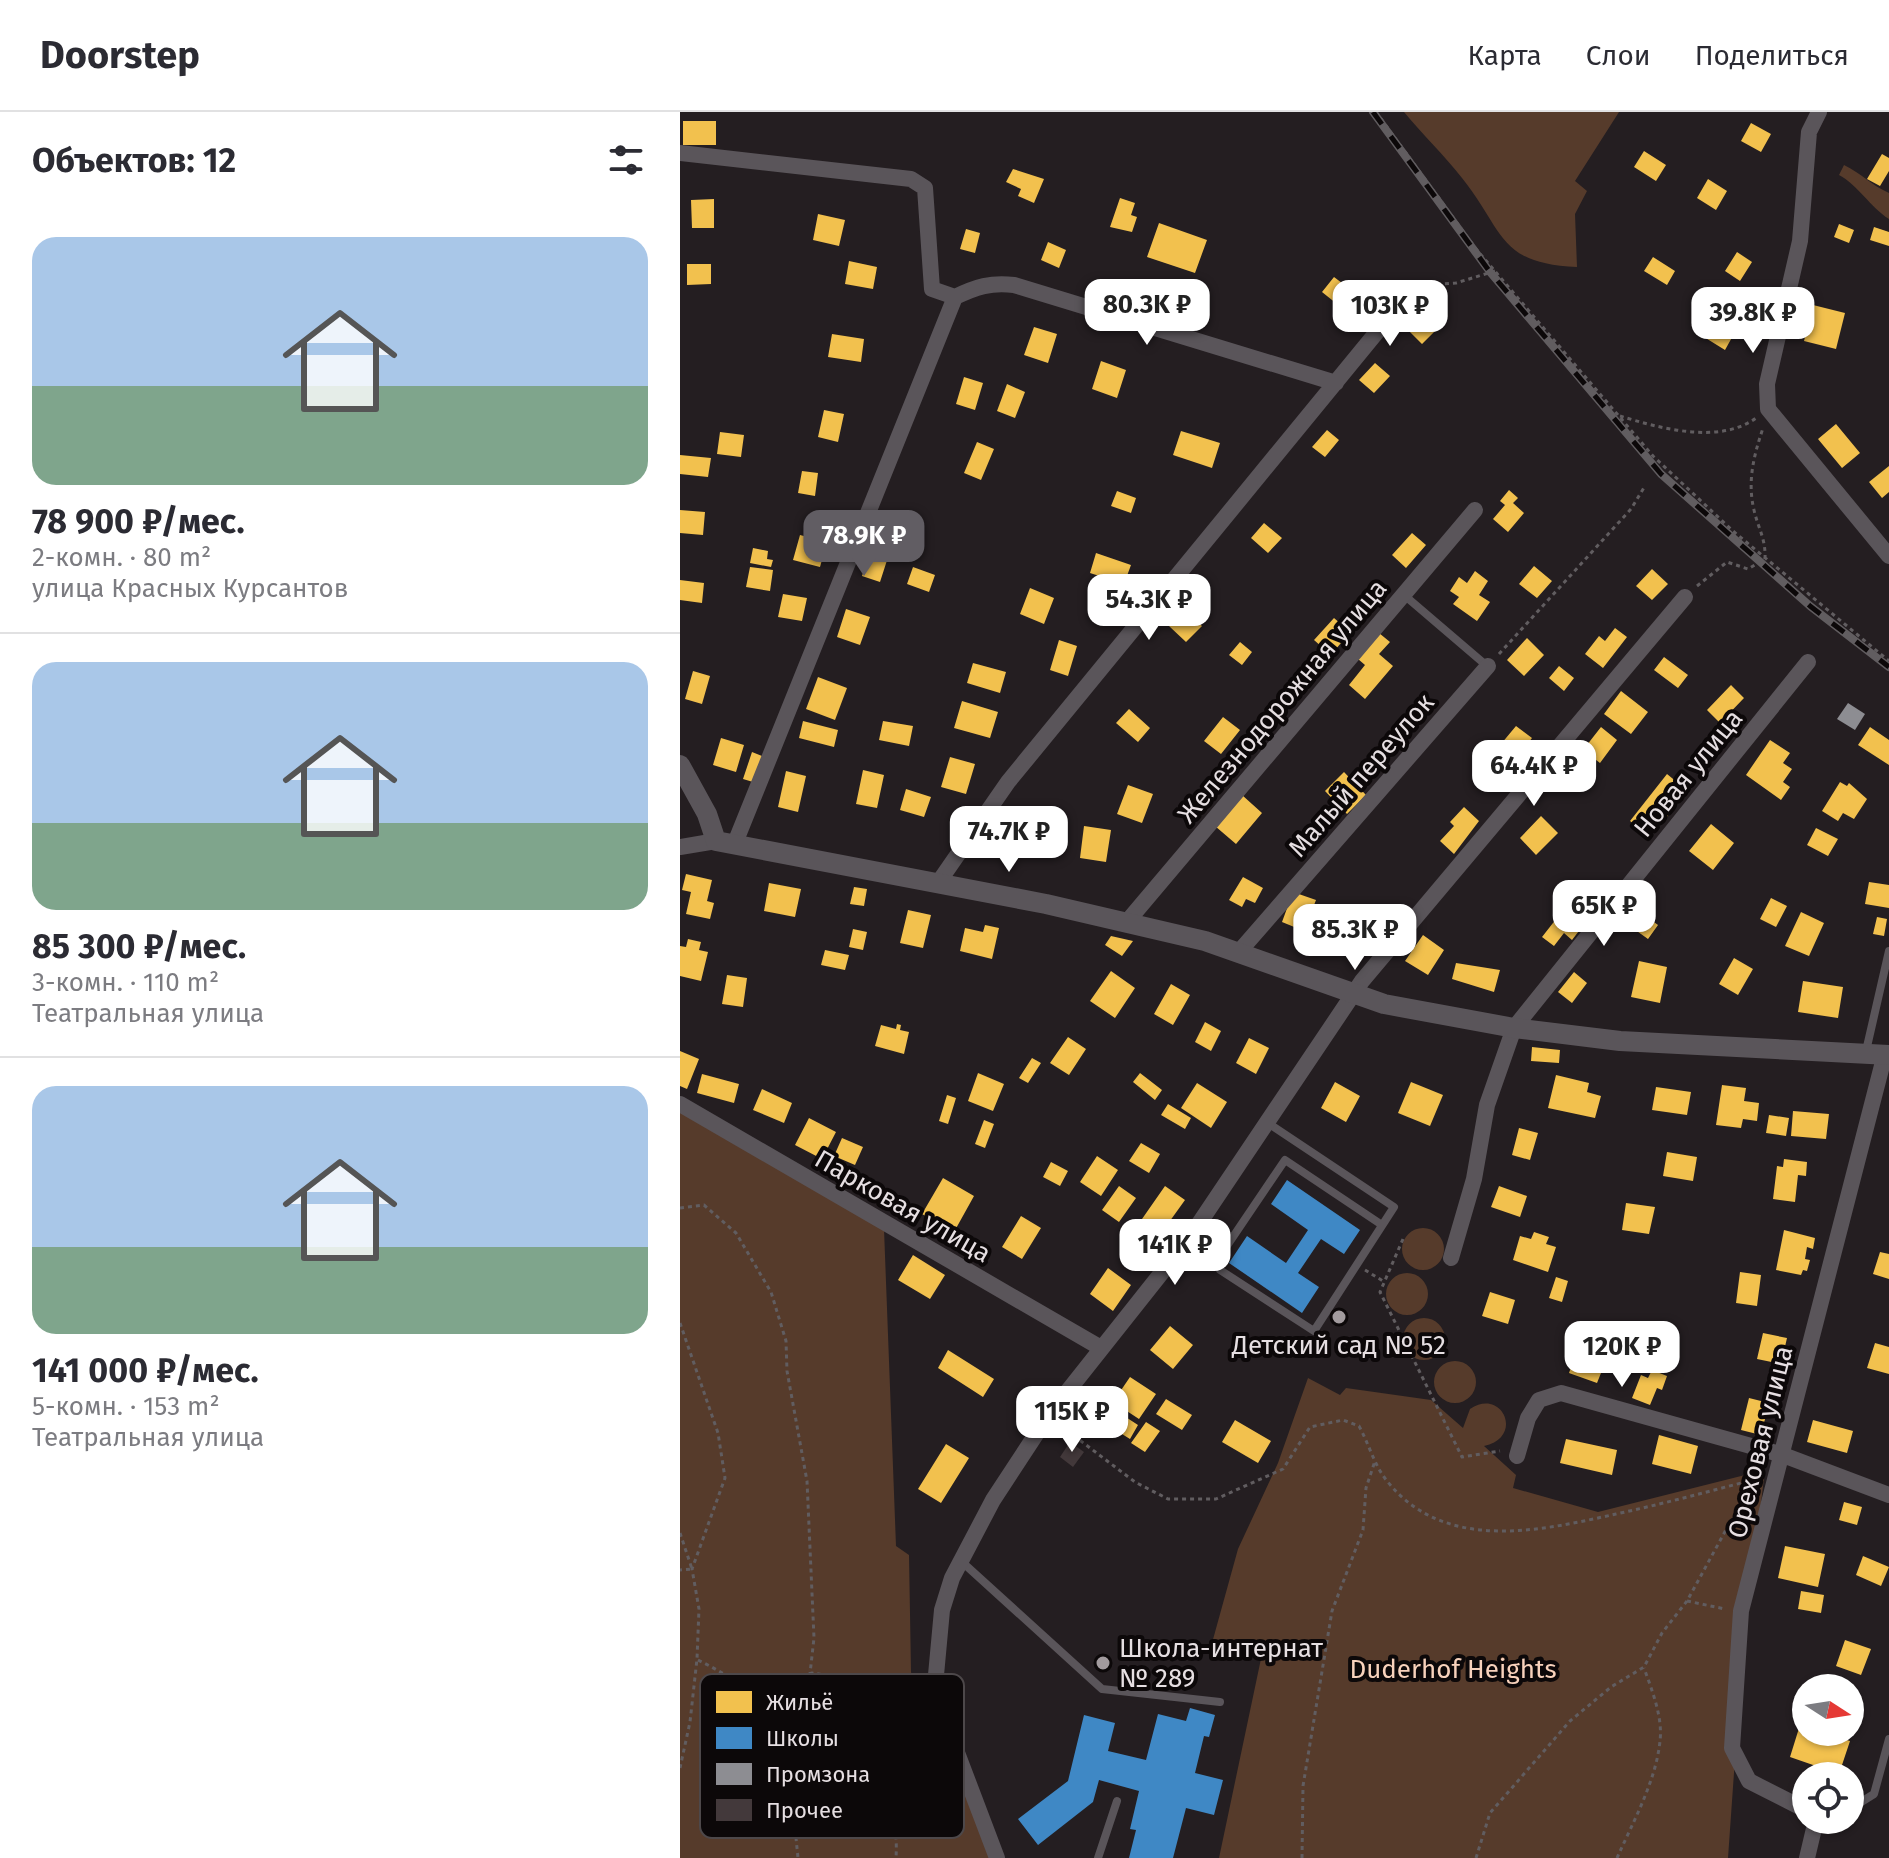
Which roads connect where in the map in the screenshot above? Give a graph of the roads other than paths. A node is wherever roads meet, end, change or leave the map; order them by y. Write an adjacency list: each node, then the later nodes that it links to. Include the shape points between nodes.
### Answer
1 (1819, 112): 7 (street, via 1809,132 1800,241 1767,384 1768,409)
2 (680, 153): 4 (street, via 911,179 925,188 932,289)
3 (1413, 288): 5 (street)
4 (955, 297): 5 (street, via 975,287 1014,285); 13 (street)
5 (1336, 383): 15 (street, via 1000,792)
6 (1475, 510): 8 (street, Железнодорожная улица)
7 (1889, 556)
8 (1404, 595): 11 (lane); 16 (street, Железнодорожная улица)
9 (1685, 597): 19 (street)
10 (1808, 662): 20 (street, Новая улица)
11 (1488, 666): 18 (street, Малый переулок)
12 (680, 765): 13 (street)
13 (726, 842): 14 (street); 15 (street)
14 (680, 847)
15 (938, 883): 16 (street)
16 (1126, 923): 18 (street)
17 (1889, 951): 21 (lane)
18 (1238, 953): 19 (street)
19 (1352, 994): 20 (street); 23 (street)
20 (1514, 1028): 21 (street, via 1620,1041); 25 (street, Новая улица, via 1487,1105 1474,1179)
21 (1880, 1054): 28 (street, Ореховая улица)
22 (680, 1104): 26 (street, Парковая улица)
23 (1267, 1123): 24 (lane, via 1394,1207); 26 (street, via 1190,1237)
24 (1382, 1225): 24 (lane, via 1314,1331 1220,1270 1216,1262 1285,1160)
25 (1451, 1258)
26 (1101, 1348): 30 (street, via 1048,1416)
27 (1512, 1453): 28 (street, via 1539,1400 1561,1393)
28 (1783, 1455): 29 (street); 37 (street, Ореховая улица, via 1741,1611 1732,1748 1749,1781)
29 (1889, 1495)
30 (961, 1561): 31 (street, via 938,1640); 32 (lane, via 1102,1689)
31 (936, 1674)
32 (1220, 1702)
33 (1889, 1739): 35 (lane, via 1874,1794)
34 (964, 1779): 39 (street)
35 (1864, 1800)
36 (1117, 1801): 40 (lane)
37 (1792, 1803)
38 (1813, 1834): 41 (street)
39 (997, 1858)
40 (1098, 1858)
41 (1807, 1858)

